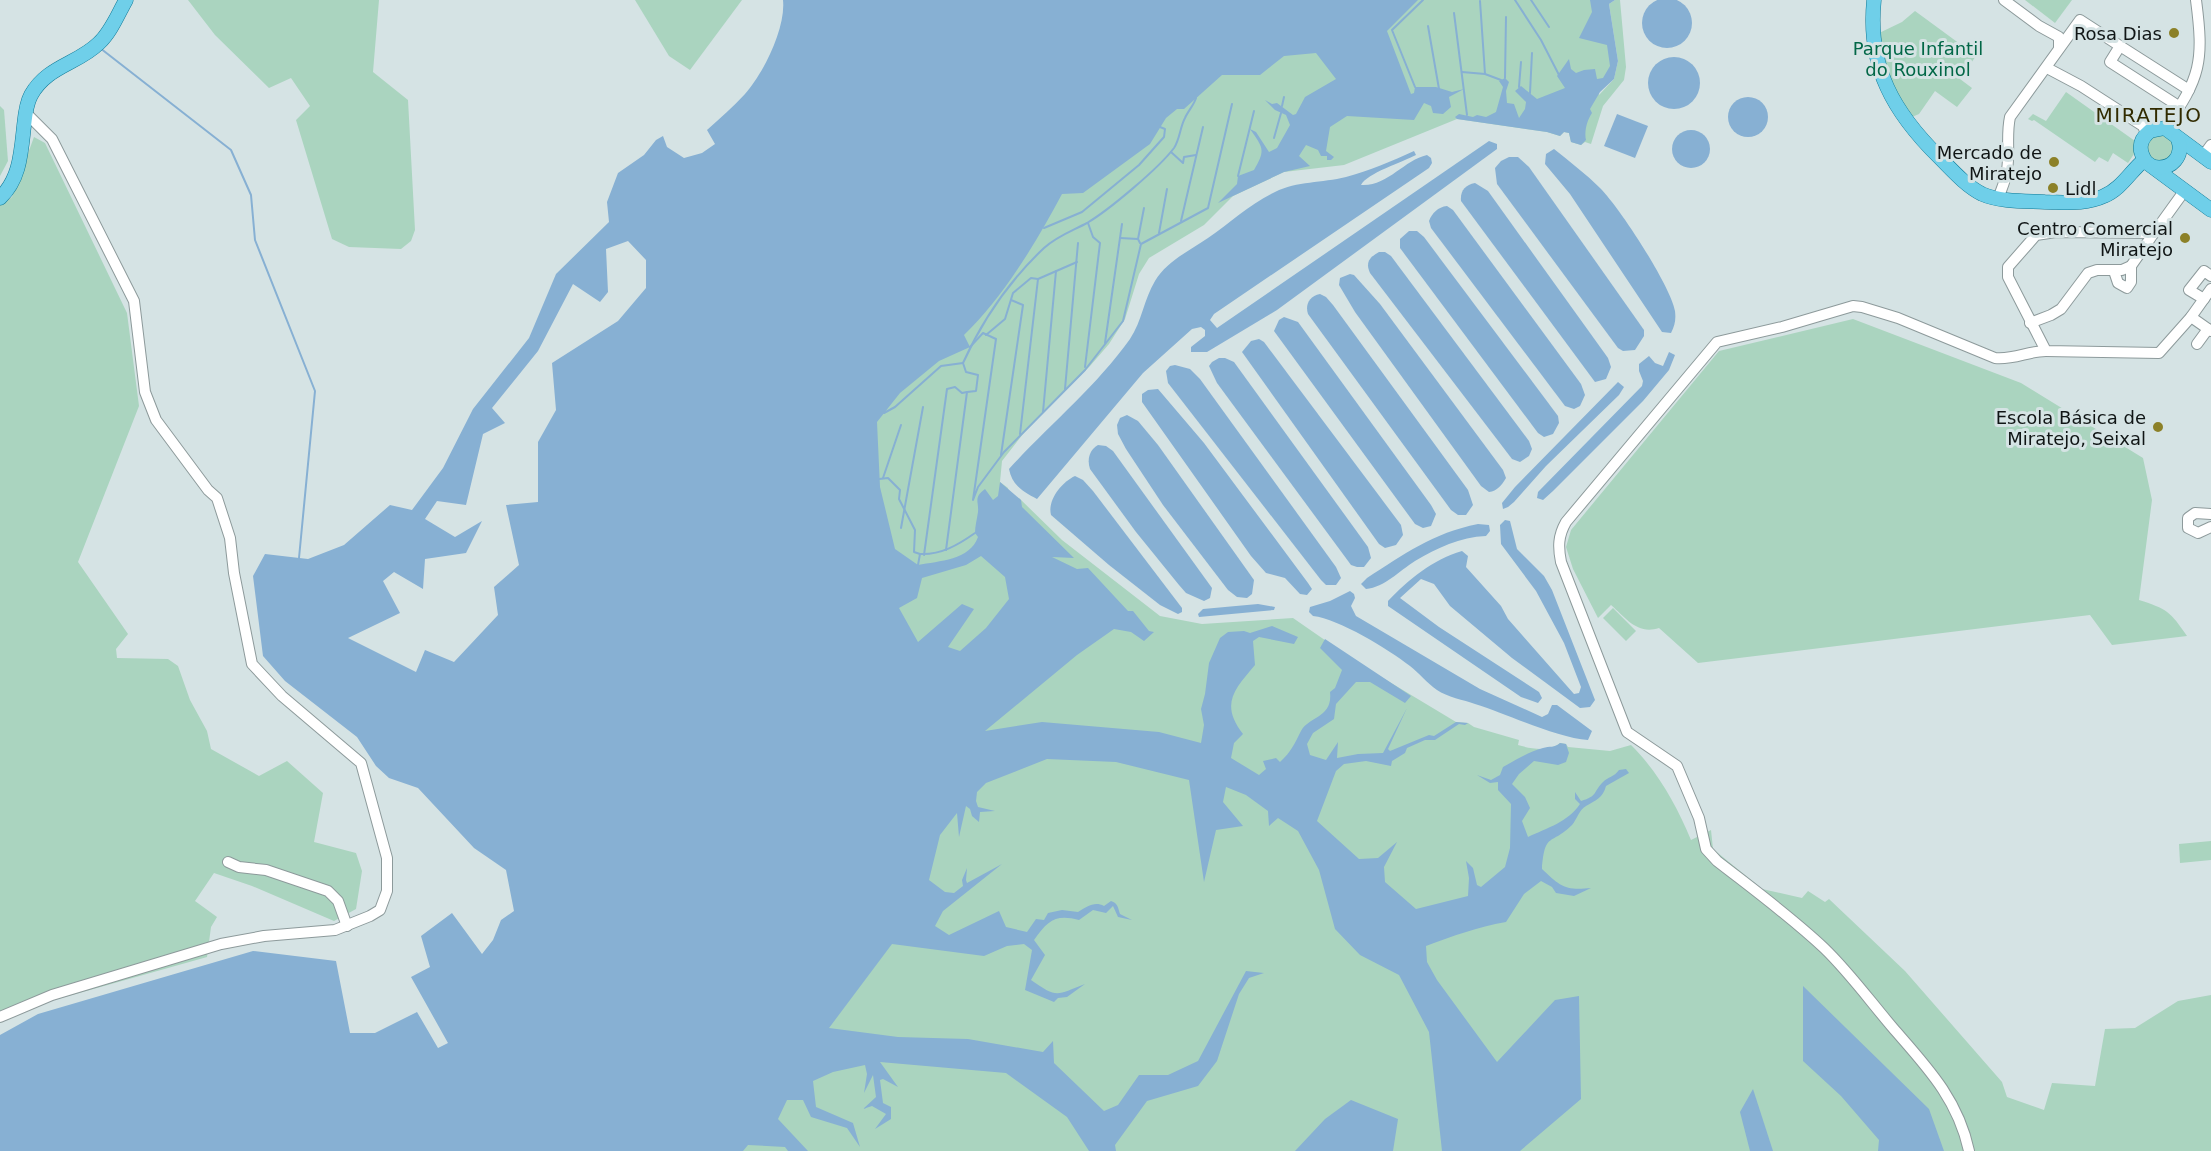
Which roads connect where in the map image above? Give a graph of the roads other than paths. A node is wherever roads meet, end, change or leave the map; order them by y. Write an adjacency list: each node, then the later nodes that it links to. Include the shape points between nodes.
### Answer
1 (126, 0): 10 (main road, via 98,45 42,81 30,96)
2 (1874, 0): 18 (main road, via 1874,40 1881,75 1900,114 1952,171 1979,193)
3 (2004, 0): 6 (street, via 2059,37)
4 (2196, 0): 8 (street, via 2200,56)
5 (2120, 46): 6 (street, via 2080,20); 8 (street); 9 (street, via 2110,62)
6 (2059, 48): 7 (street)
7 (2047, 68): 12 (street, via 2143,126); 18 (street, via 2010,117 2007,172)
8 (2189, 90): 9 (street)
9 (2180, 107): 11 (street)
10 (25, 112): 17 (main road, via 17,173); 34 (street, via 52,139 135,301 145,392 156,420 217,498 230,538 252,664 282,696 361,763 387,858 387,891 380,910)
11 (2165, 129): 12 (main road); 13 (main road)
12 (2146, 134): 15 (main road, via 2140,147)
13 (2178, 139): 14 (main road); 15 (main road, via 2176,161 2166,168)
14 (2208, 154)
15 (2149, 164): 16 (main road); 18 (main road, via 2110,193 2089,201)
16 (2185, 190): 19 (main road); 20 (street)
17 (0, 198)
18 (1998, 199)
19 (2211, 210)
20 (2154, 233): 21 (street); 27 (street, via 2036,235 2008,267 2008,277)
21 (2130, 266): 22 (street); 22 (street, via 2131,282 2127,288 2118,283)
22 (2114, 271): 27 (street, via 2088,273 2061,309)
23 (2211, 276): 25 (street, via 2204,271 2189,290)
24 (2211, 289): 25 (street)
25 (2204, 299): 26 (street)
26 (2191, 317): 28 (street); 30 (street, via 2159,353)
27 (2030, 322): 30 (street)
28 (2210, 330): 29 (street)
29 (2197, 344)
30 (2046, 351): 36 (street, via 1995,358 1898,318 1853,306 1717,342 1566,522 1558,548 1627,732 1677,766 1699,818 1706,849 1825,949 1947,1095 1964,1129)
31 (2211, 514): 32 (street, via 2195,513 2188,518 2188,528 2198,533)
32 (2211, 527)
33 (228, 862): 34 (street, via 328,891 338,901)
34 (347, 926): 35 (street, via 221,944 52,995)
35 (0, 1017)
36 (1969, 1151)

